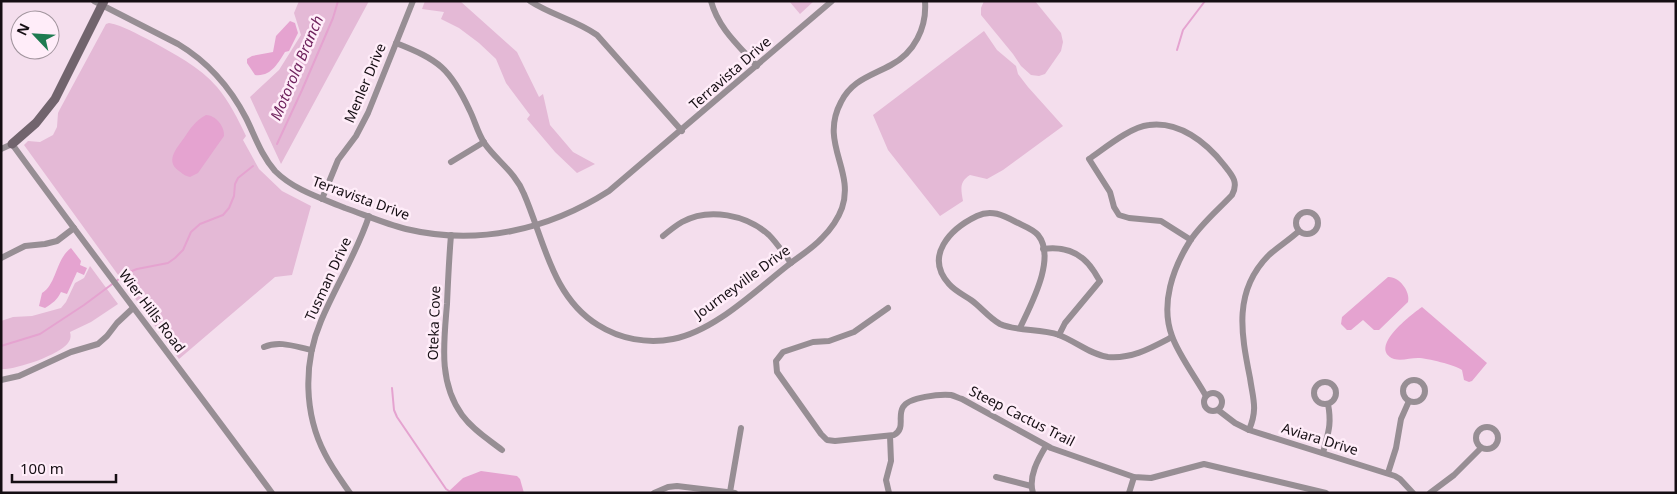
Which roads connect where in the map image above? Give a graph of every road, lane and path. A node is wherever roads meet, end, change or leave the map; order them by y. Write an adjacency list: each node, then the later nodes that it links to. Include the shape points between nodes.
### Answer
1 (413, 1): 7 (street, Menler Drive)
2 (530, 1): 9 (street, via 597,35)
3 (711, 1): 8 (street, via 724,30)
4 (832, 1): 8 (street, Terravista Drive)
5 (925, 1): 24 (street, Journeyville Drive, via 922,31 912,48 897,62 857,82 840,104 833,140 844,175 843,206 833,226)
6 (100, 3): 11 (street, via 55,99 36,123); 14 (street, Terravista Drive, via 178,44 201,60 229,89 276,172)
7 (396, 43): 10 (street, Journeyville Drive, via 434,60 450,74); 14 (street, Menler Drive, via 362,126 338,160)
8 (757, 66): 9 (street, Terravista Drive)
9 (682, 131): 16 (street, Terravista Drive, via 610,191 576,211)
10 (484, 142): 13 (street); 16 (street, Journeyville Drive, via 518,181)
11 (12, 144): 12 (street); 17 (street, Wier Hills Road)
12 (1, 149)
13 (451, 162)
14 (322, 199): 15 (street, Terravista Drive)
15 (369, 216): 19 (street, Terravista Drive, via 405,228); 31 (street, Tusman Drive, via 321,321)
16 (536, 226): 19 (street, Terravista Drive, via 483,235); 24 (street, Journeyville Drive, via 556,278 576,308 612,332 646,341 672,339 700,330)
17 (74, 228): 23 (street, via 57,241 26,246); 25 (street, Wier Hills Road)
18 (1299, 231): 38 (street, via 1263,262 1245,297 1242,336 1255,412)
19 (451, 235): 42 (street, Oteka Cove, via 444,352 447,385 466,420)
20 (664, 236): 24 (street, via 692,218 712,214 732,216 759,227)
21 (1191, 240): 21 (street, Aviara Drive, via 1232,195 1236,186 1234,178 1210,148 1190,134 1164,124 1151,124 1139,127 1089,159 1110,192 1119,215 1161,221); 29 (street, Aviara Drive, via 1173,273 1169,290 1168,319)
22 (1043, 249): 27 (street, via 1040,284); 27 (street, via 1032,230 990,212 976,216 952,234 941,249 940,266 951,286 994,320); 28 (street, via 1070,250 1086,261 1100,281 1065,323)
23 (1, 258)
24 (791, 263)
25 (133, 308): 32 (street, via 98,344 71,352 19,376); 49 (street, Wier Hills Road)
26 (888, 308): 39 (street, via 854,332 784,352 775,365 785,384 827,440)
27 (1020, 328): 28 (street)
28 (1060, 335): 29 (street, via 1108,357 1134,355)
29 (1172, 338): 33 (street, Aviara Drive)
30 (264, 348): 31 (street, via 282,344)
31 (312, 350): 50 (street, Tusman Drive, via 309,400 314,424 325,453)
32 (1, 380)
33 (1206, 396): 36 (street, Aviara Drive, via 1207,410); 36 (street, Aviara Drive, via 1218,395 1222,402)
34 (1409, 401): 44 (street, via 1401,419)
35 (1328, 404): 43 (street, via 1330,426)
36 (1218, 410): 38 (street, Aviara Drive)
37 (741, 428): 48 (street)
38 (1249, 430): 43 (street, Aviara Drive)
39 (890, 436): 40 (street, Steep Cactus Trail, via 900,429 901,411 906,402 951,395); 52 (street, via 891,461 886,480)
40 (1046, 446): 46 (street, Steep Cactus Trail); 47 (street, via 1037,461)
41 (1480, 448): 56 (street, via 1454,475)
42 (502, 450)
43 (1323, 453): 44 (street, Aviara Drive)
44 (1388, 473): 55 (street, Aviara Drive, via 1400,479)
45 (996, 477): 47 (street)
46 (1134, 477): 53 (street); 54 (street, Steep Cactus Trail, via 1151,478 1204,464)
47 (1032, 489)
48 (733, 492): 51 (street, via 677,486)
49 (272, 493)
50 (350, 493)
51 (654, 493)
52 (889, 493)
53 (1129, 493)
54 (1326, 493)
55 (1413, 493)
56 (1430, 493)

